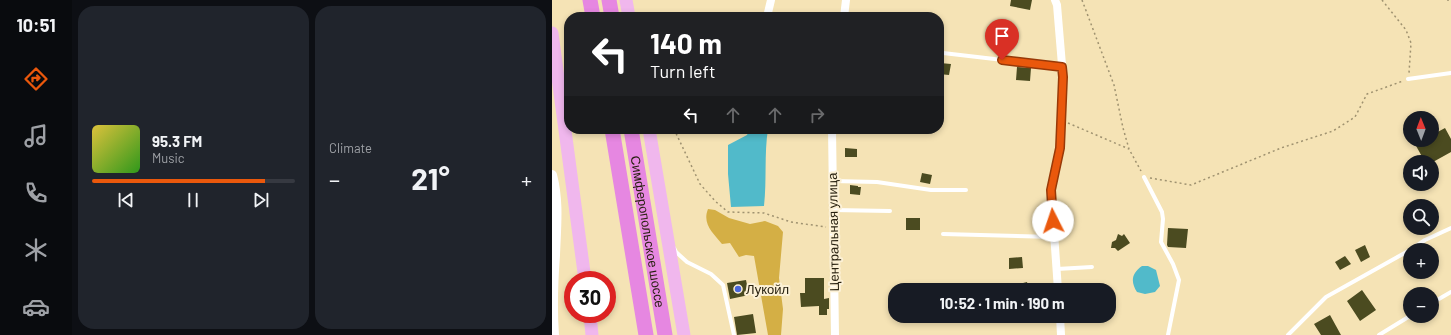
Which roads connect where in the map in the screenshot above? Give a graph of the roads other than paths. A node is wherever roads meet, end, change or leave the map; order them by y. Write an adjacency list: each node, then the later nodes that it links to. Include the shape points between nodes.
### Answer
1 (590, 0): 7 (highway)
2 (609, 0): 8 (highway)
3 (626, 0): 9 (main road)
4 (770, 0): 10 (street)
5 (846, 0): 11 (street)
6 (1055, 0): 14 (street)
7 (592, 12)
8 (611, 12)
9 (628, 12)
10 (768, 12)
11 (845, 12)
12 (552, 33): 17 (main road)
13 (944, 53): 14 (lane)
14 (1062, 67): 33 (street, via 1060,148 1051,190)
15 (1451, 73): 16 (lane)
16 (1408, 79)
17 (564, 123)
18 (565, 134): 39 (main road)
19 (613, 134): 48 (highway, Симферопольское шоссе)
20 (631, 134): 49 (highway, Симферопольское шоссе)
21 (650, 134): 31 (main road)
22 (832, 134): 25 (street, Центральная улица)
23 (552, 175): 27 (street)
24 (1144, 177): 54 (lane, via 1162,212 1161,242 1179,280)
25 (832, 181): 26 (lane, via 877,182 931,190); 28 (street, Центральная улица)
26 (966, 190)
27 (554, 192): 36 (street, via 558,216)
28 (832, 210): 29 (lane); 52 (street, Центральная улица)
29 (890, 211)
30 (1451, 228): 34 (lane)
31 (667, 230): 50 (main road); 51 (lane, via 676,252 687,262 712,274 723,285)
32 (943, 234): 33 (lane)
33 (1054, 237): 38 (street)
34 (1420, 243)
35 (1403, 254): 55 (lane, via 1326,297)
36 (553, 256): 46 (street)
37 (1092, 267): 38 (lane)
38 (1056, 269): 40 (street)
39 (584, 271)
40 (1057, 283)
41 (1451, 292): 42 (lane)
42 (1439, 299)
43 (1403, 320): 56 (lane)
44 (591, 323): 47 (main road)
45 (1060, 323): 53 (street)
46 (554, 335)
47 (592, 335)
48 (646, 335)
49 (665, 335)
50 (684, 335)
51 (734, 335)
52 (835, 335)
53 (1061, 335)
54 (1168, 335)
55 (1288, 335)
56 (1379, 335)

